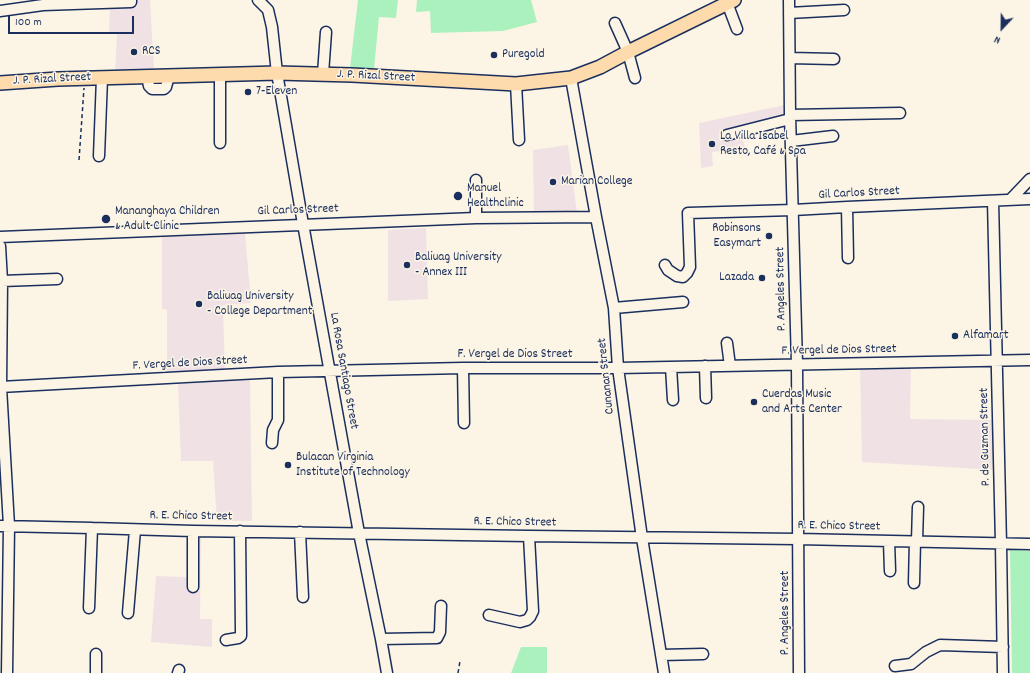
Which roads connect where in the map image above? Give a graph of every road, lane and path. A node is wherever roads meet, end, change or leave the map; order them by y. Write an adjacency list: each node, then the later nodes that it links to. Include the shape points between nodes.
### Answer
1 (131, 0): 6 (street, via 43,5)
2 (258, 0): 14 (street, La Rosa Santiago Street, via 268,10)
3 (789, 0): 7 (street, P. Angeles Street)
4 (729, 1): 9 (street); 11 (main road, J. P. Rizal Street)
5 (844, 10): 7 (street)
6 (0, 11)
7 (789, 13): 12 (street, P. Angeles Street)
8 (615, 23): 11 (street)
9 (737, 29)
10 (326, 32): 15 (street)
11 (628, 52): 19 (main road, J. P. Rizal Street, via 600,67); 20 (street)
12 (790, 58): 13 (street); 24 (street, P. Angeles Street)
13 (834, 59)
14 (277, 73): 15 (main road, J. P. Rizal Street); 16 (main road, J. P. Rizal Street); 41 (street, La Rosa Santiago Street)
15 (323, 74): 22 (main road, J. P. Rizal Street)
16 (220, 75): 18 (main road, J. P. Rizal Street); 29 (street)
17 (84, 78): 18 (main road, J. P. Rizal Street); 21 (main road, J. P. Rizal Street); 31 (path)
18 (102, 78): 30 (street)
19 (571, 78): 22 (main road, J. P. Rizal Street); 39 (street, Cunanan Street)
20 (635, 78)
21 (0, 83)
22 (516, 84): 27 (street)
23 (900, 113): 24 (street)
24 (790, 117): 25 (street); 28 (street, P. Angeles Street)
25 (727, 135)
26 (833, 136): 28 (street)
27 (519, 140)
28 (791, 141): 38 (street, P. Angeles Street)
29 (220, 143)
30 (99, 156)
31 (79, 160)
32 (1030, 179): 35 (street)
33 (476, 180): 40 (street)
34 (1030, 199): 35 (street, Gil Carlos Street)
35 (1010, 200): 36 (street, Gil Carlos Street)
36 (993, 201): 37 (street, Gil Carlos Street); 52 (street, P. de Guzman Street)
37 (847, 207): 38 (street, Gil Carlos Street); 44 (street)
38 (793, 210): 45 (street, Gil Carlos Street, via 688,213 690,267 683,277 677,276); 53 (street, P. Angeles Street)
39 (596, 217): 40 (street, Gil Carlos Street); 49 (street, Cunanan Street)
40 (476, 218): 41 (street, Gil Carlos Street)
41 (303, 224): 42 (street, Gil Carlos Street); 59 (street, La Rosa Santiago Street)
42 (0, 237)
43 (0, 246): 47 (street)
44 (848, 258)
45 (665, 265)
46 (57, 279): 47 (street)
47 (2, 282): 61 (street)
48 (683, 302): 49 (street)
49 (614, 308): 58 (street, Cunanan Street)
50 (727, 343): 55 (street)
51 (1030, 360): 52 (street, F. Vergel de Dios Street)
52 (997, 361): 53 (street, F. Vergel de Dios Street); 79 (street, P. de Guzman Street)
53 (797, 364): 55 (street, F. Vergel de Dios Street); 76 (street, P. Angeles Street)
54 (706, 366): 55 (street, F. Vergel de Dios Street); 56 (street, F. Vergel de Dios Street); 62 (street)
55 (730, 366)
56 (671, 367): 58 (street, F. Vergel de Dios Street); 63 (street)
57 (463, 368): 58 (street, F. Vergel de Dios Street); 59 (street, F. Vergel de Dios Street); 64 (street)
58 (618, 368): 75 (street, Cunanan Street)
59 (329, 371): 60 (street, F. Vergel de Dios Street); 73 (street, La Rosa Santiago Street)
60 (278, 372): 61 (street, F. Vergel de Dios Street); 65 (street, via 278,420 273,430)
61 (1, 387): 67 (street)
62 (706, 398)
63 (673, 400)
64 (464, 422)
65 (272, 443)
66 (918, 507): 78 (street)
67 (5, 526): 68 (street, R. E. Chico Street); 97 (street)
68 (92, 528): 69 (street, R. E. Chico Street); 86 (street)
69 (135, 530): 70 (street, R. E. Chico Street); 87 (street)
70 (194, 531): 71 (street, R. E. Chico Street); 83 (street)
71 (240, 531): 72 (street, R. E. Chico Street); 90 (street, via 241,636)
72 (300, 532): 73 (street, R. E. Chico Street); 84 (street)
73 (359, 533): 74 (street, R. E. Chico Street); 89 (street, La Rosa Santiago Street)
74 (529, 536): 75 (street, R. E. Chico Street); 88 (street, via 533,610 530,617 520,622)
75 (642, 538): 76 (street, R. E. Chico Street); 94 (street, Cunanan Street)
76 (798, 539): 77 (street, R. E. Chico Street); 102 (street, P. Angeles Street)
77 (889, 541): 78 (street, R. E. Chico Street); 81 (street)
78 (916, 541): 79 (street, R. E. Chico Street); 82 (street)
79 (1001, 544): 80 (street, R. E. Chico Street); 91 (street, P. de Guzman Street)
80 (1030, 544)
81 (890, 571)
82 (914, 583)
83 (193, 587)
84 (303, 597)
85 (441, 606): 89 (street, via 440,632 437,638)
86 (89, 608)
87 (128, 613)
88 (489, 615)
89 (381, 639): 99 (street, La Rosa Santiago Street)
90 (226, 640)
91 (1003, 647): 96 (street, via 940,645 911,664); 103 (street, P. de Guzman Street)
92 (96, 654): 98 (street)
93 (704, 654): 94 (street)
94 (661, 655): 101 (street, Cunanan Street)
95 (460, 662): 100 (path)
96 (895, 666)
97 (7, 673)
98 (96, 673)
99 (387, 673)
100 (458, 673)
101 (664, 673)
102 (799, 673)
103 (1003, 673)

